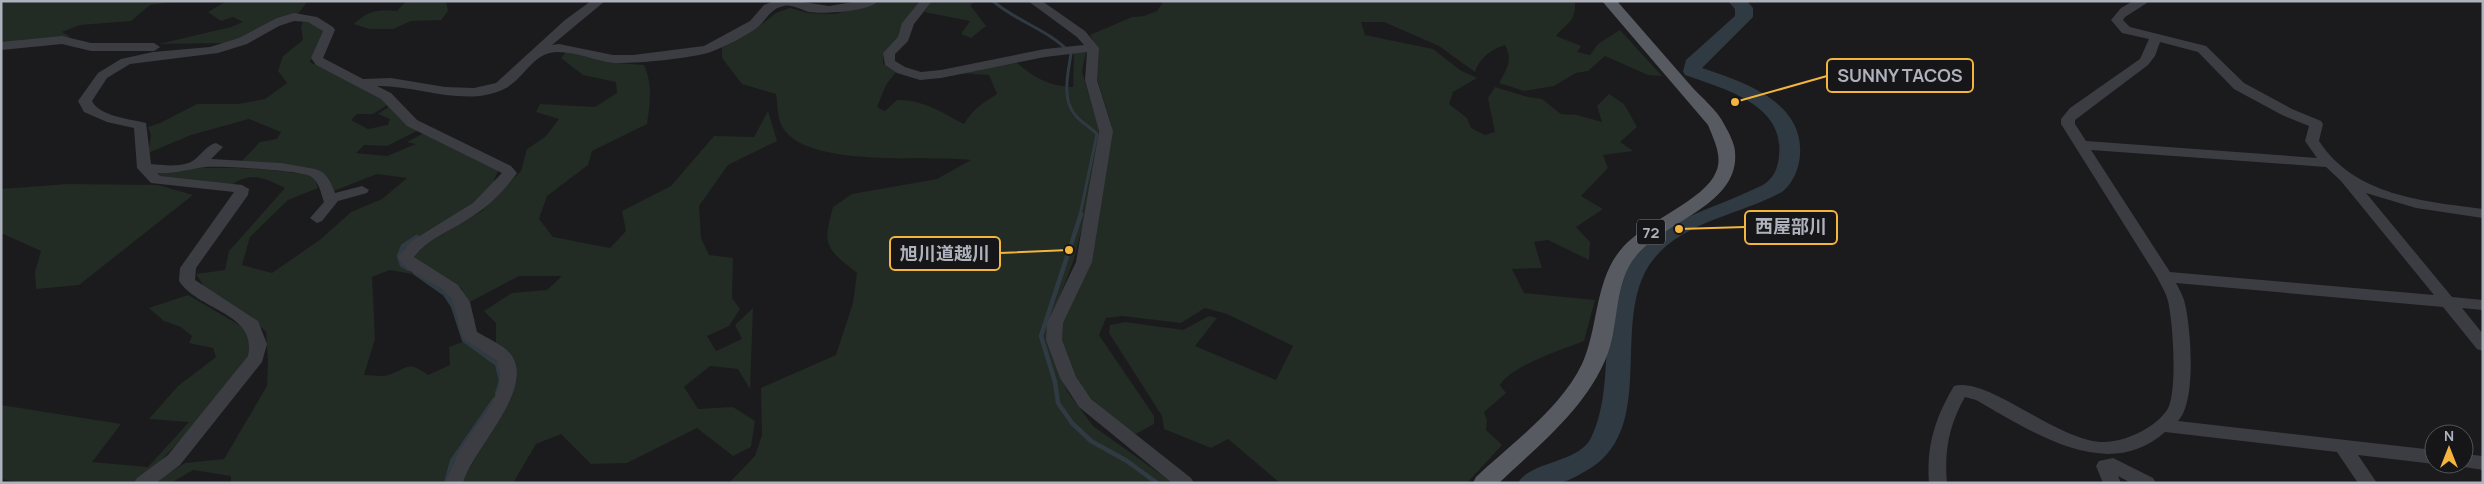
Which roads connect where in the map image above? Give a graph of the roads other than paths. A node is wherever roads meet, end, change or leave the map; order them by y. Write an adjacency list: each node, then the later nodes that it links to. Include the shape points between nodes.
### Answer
1 (599, 1): 12 (street, via 569,23)
2 (785, 1): 3 (street, via 802,9 831,11); 12 (street, via 768,8 754,24 707,49 633,59 613,59 559,48)
3 (873, 1)
4 (926, 1): 11 (street, via 908,23 904,38 889,53 889,62 920,76)
5 (1034, 1): 11 (street, via 1082,34)
6 (1609, 1): 35 (main road, 72, via 1716,124 1728,149 1728,164 1715,190 1642,239 1627,253 1612,282 1595,359 1576,393)
7 (2144, 1): 8 (street, via 2128,7 2117,20 2126,30)
8 (2156, 36): 14 (street, via 2144,62 2068,119); 16 (street, via 2202,49 2239,86 2316,124 2312,141)
9 (1, 46): 10 (street, via 62,40 109,48)
10 (224, 46): 13 (street, via 240,42 291,17 311,17 328,30 317,58 320,62); 18 (street, via 200,53 142,56 128,60 106,71 90,91 85,101 89,109 141,126)
11 (1093, 48): 34 (street, via 1091,80 1106,131 1084,262 1055,323 1054,340 1068,378 1086,403)
12 (540, 51): 13 (street, via 500,86 474,92 391,82)
13 (362, 83): 33 (street, via 386,96 412,123 510,173 502,185 481,203 412,246 406,257 409,263 452,289 462,302 470,335 505,358 509,378 506,395 468,449)
14 (2083, 145): 16 (street); 24 (street)
15 (216, 147): 17 (street)
16 (2328, 163): 19 (street)
17 (197, 165): 18 (street, via 171,170); 21 (street, via 282,167 315,173 324,182)
18 (144, 168): 32 (street, via 156,180 242,189 241,195 188,268 187,281 252,325 259,344 256,358 244,375 174,460)
19 (2346, 178): 22 (street, via 2370,191 2398,200); 25 (street)
20 (362, 190): 21 (street)
21 (330, 200): 23 (street, via 331,203)
22 (2483, 214)
23 (317, 218)
24 (2165, 277): 25 (street); 28 (street, via 2177,303 2182,388)
25 (2447, 302): 26 (street); 27 (street)
26 (2483, 305)
27 (2483, 345)
28 (2168, 426): 29 (street); 31 (street, via 2156,442 2133,461)
29 (2342, 446): 30 (street); 38 (street)
30 (2424, 456)
31 (2110, 471): 36 (street, via 2074,459 1981,395 1960,390 1938,436); 37 (street)
32 (143, 483)
33 (454, 483)
34 (1185, 483)
35 (1484, 483)
36 (1938, 483)
37 (2147, 483)
38 (2368, 483)

